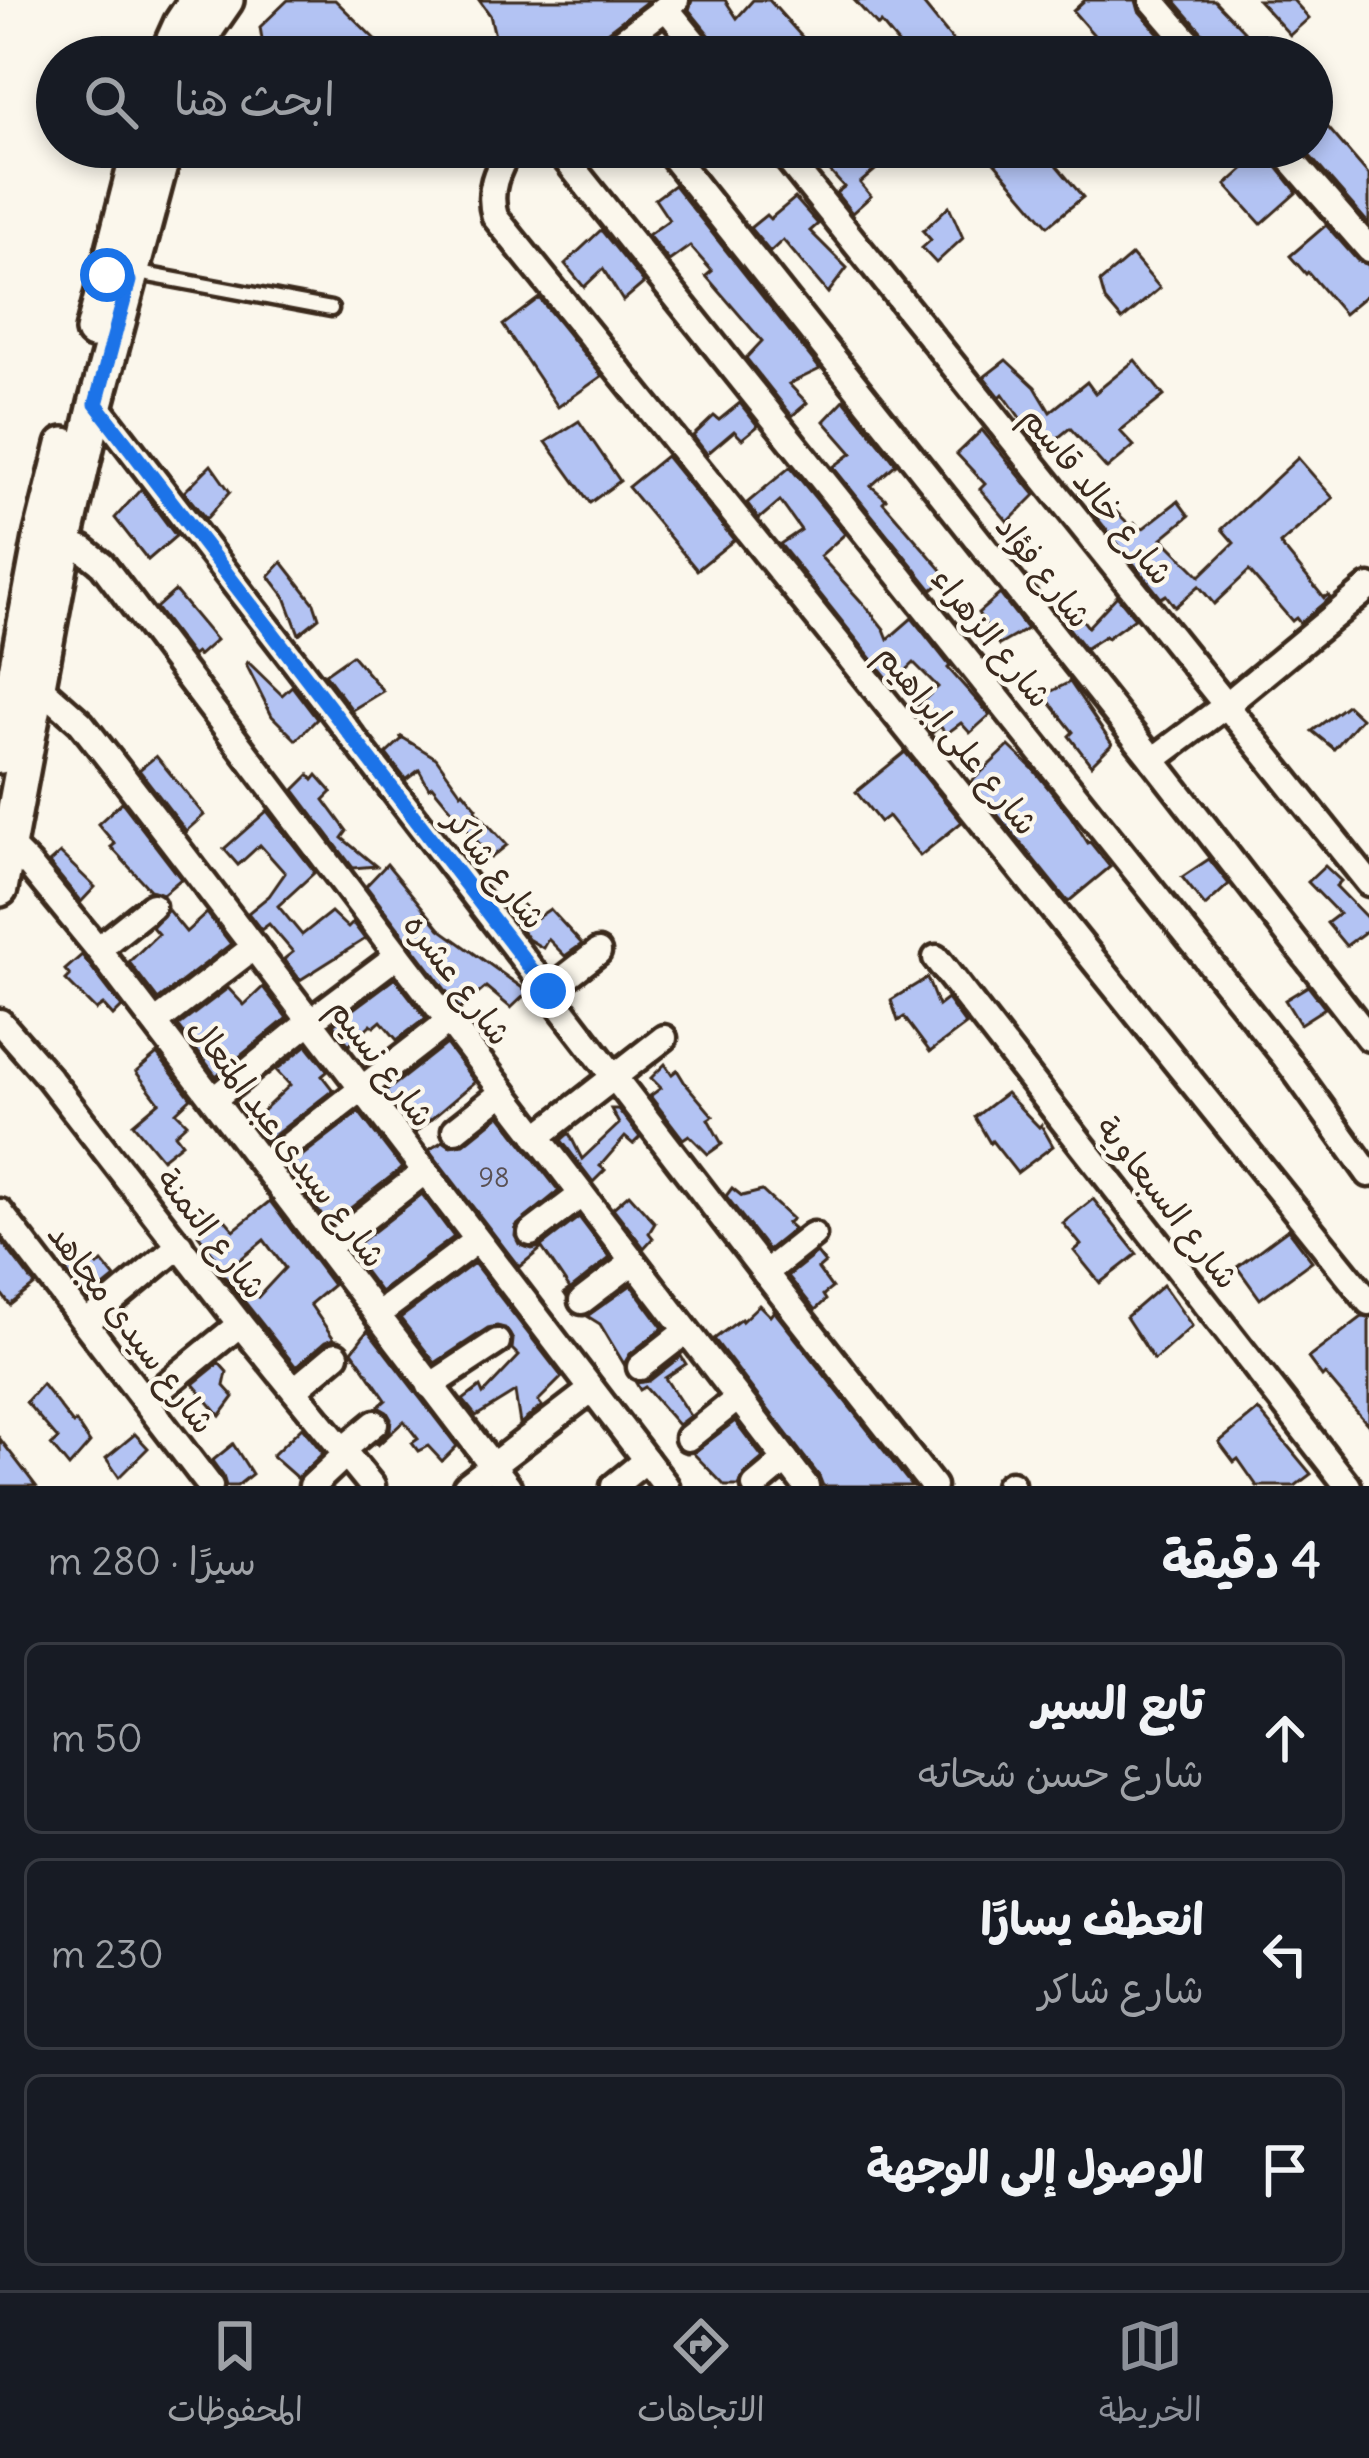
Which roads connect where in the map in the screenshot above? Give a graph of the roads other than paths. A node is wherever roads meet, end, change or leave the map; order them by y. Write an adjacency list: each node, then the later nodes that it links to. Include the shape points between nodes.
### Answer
1 (197, 0): 5 (main road)
2 (226, 0): 6 (main road)
3 (1152, 0): 9 (street)
4 (671, 4): 7 (street); 8 (street)
5 (186, 36)
6 (195, 36)
7 (629, 36)
8 (692, 36)
9 (1183, 36)
10 (137, 168): 18 (main road)
11 (158, 168): 18 (main road)
12 (499, 168): 62 (street, شارع على ابراهيم, via 495,217)
13 (573, 168): 51 (street, شارع الزهراء, via 1285,1057)
14 (681, 168): 26 (street, شارع فؤاد)
15 (795, 168): 24 (street, شارع خالد قاسم)
16 (1298, 168): 17 (street)
17 (1369, 249)
18 (123, 276): 19 (lane); 20 (main road); 21 (main road)
19 (331, 309)
20 (96, 404): 21 (main road); 36 (street, شارع شاكر)
21 (53, 537): 23 (main road); 25 (main road); 34 (street, شارع عشره, via 102,564)
22 (1369, 587): 24 (street)
23 (38, 685): 27 (main road); 31 (street, شارع نسيم, via 93,738)
24 (1225, 706): 26 (street); 28 (street, شارع خالد قاسم)
25 (0, 756)
26 (1153, 760): 41 (street, شارع فؤاد)
27 (8, 844): 29 (main road); 32 (street, شارع سيدى عبد المتعال)
28 (1369, 883)
29 (0, 889)
30 (152, 906): 32 (street)
31 (254, 947): 38 (street, شارع نسيم); 40 (street)
32 (98, 949): 40 (street, شارع سيدى عبد المتعال)
33 (598, 952): 36 (street)
34 (398, 956): 38 (street); 39 (street, شارع عشره)
35 (936, 958): 90 (street, شارع السبعاوية)
36 (548, 991): 43 (street, شارع شاكر)
37 (0, 1022): 57 (street, شارع التمنة)
38 (309, 1022): 44 (street, شارع نسيم); 46 (street)
39 (449, 1022): 44 (street); 45 (street, شارع عشره)
40 (155, 1023): 46 (street, شارع سيدى عبد المتعال)
41 (1369, 1038)
42 (664, 1039): 43 (street)
43 (614, 1077): 48 (street); 60 (street, شارع شاكر)
44 (361, 1090): 49 (street); 50 (street, شارع نسيم)
45 (503, 1092): 47 (street); 48 (street, شارع عشره)
46 (214, 1100): 49 (street, شارع سيدى عبد المتعال)
47 (454, 1130)
48 (537, 1137): 52 (street, شارع عشره)
49 (265, 1164): 58 (street, شارع سيدى عبد المتعال)
50 (424, 1172): 56 (street, شارع نسيم); 58 (street)
51 (1369, 1174)
52 (581, 1195): 54 (street); 59 (street, شارع عشره)
53 (0, 1212): 64 (street, شارع سيدى مجاهد)
54 (531, 1233)
55 (813, 1234): 60 (street)
56 (476, 1241): 63 (street); 72 (street, شارع نسيم)
57 (180, 1246): 64 (street); 65 (street, شارع التمنة)
58 (328, 1247): 63 (street, شارع سيدى عبد المتعال)
59 (633, 1262): 61 (street); 66 (street, شارع عشره)
60 (766, 1273): 89 (street, شارع شاكر)
61 (582, 1301)
62 (1369, 1302)
63 (377, 1315): 70 (street, شارع سيدى عبد المتعال)
64 (86, 1323): 74 (street, شارع سيدى مجاهد)
65 (240, 1324): 71 (street, شارع التمنة); 74 (street)
66 (686, 1331): 69 (street); 73 (street, شارع عشره)
67 (496, 1342): 70 (street)
68 (336, 1355): 71 (street)
69 (640, 1367)
70 (430, 1386): 80 (street, شارع سيدى عبد المتعال)
71 (294, 1390): 77 (street, شارع التمنة)
72 (591, 1390): 78 (street, شارع نسيم); 80 (street)
73 (738, 1398): 76 (street); 79 (street, شارع عشره)
74 (146, 1401): 81 (street, شارع سيدى مجاهد)
75 (375, 1423): 77 (street)
76 (688, 1438)
77 (344, 1452): 82 (street); 83 (street, شارع التمنة)
78 (646, 1460): 85 (street); 86 (street, شارع نسيم)
79 (786, 1460): 87 (street); 88 (street, شارع عشره)
80 (500, 1476): 84 (street)
81 (210, 1486)
82 (312, 1486)
83 (372, 1486)
84 (466, 1486)
85 (614, 1486)
86 (666, 1486)
87 (755, 1486)
88 (806, 1486)
89 (933, 1486)
90 (1348, 1486)

